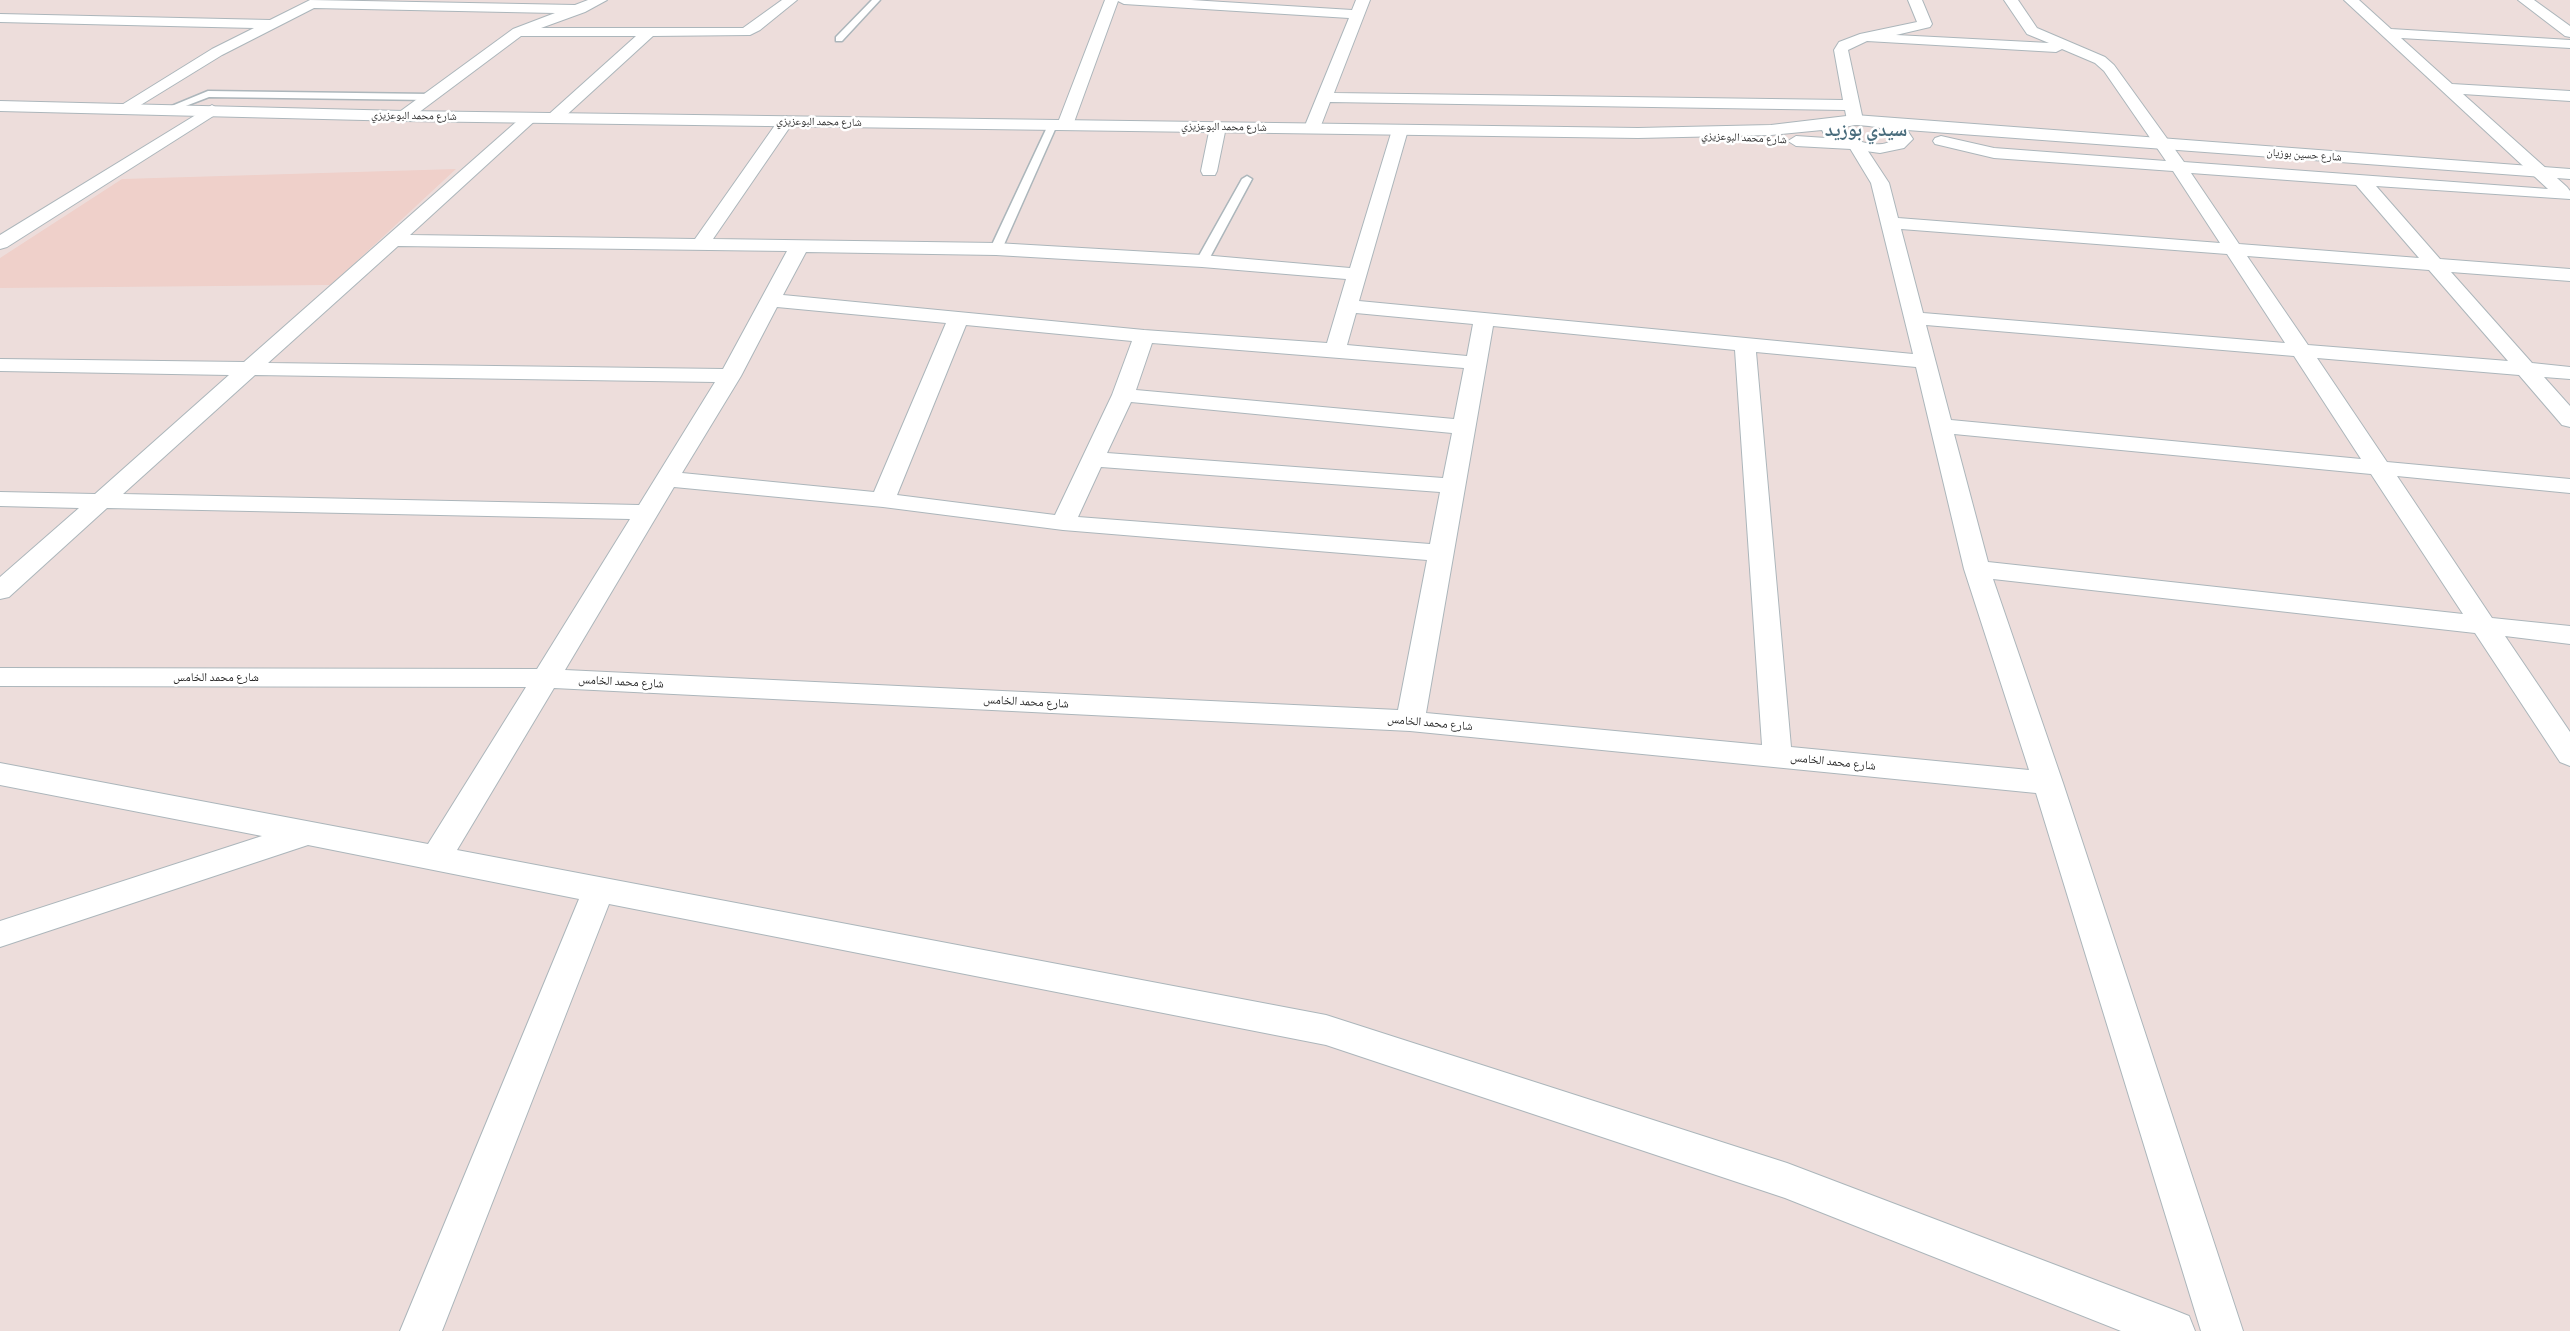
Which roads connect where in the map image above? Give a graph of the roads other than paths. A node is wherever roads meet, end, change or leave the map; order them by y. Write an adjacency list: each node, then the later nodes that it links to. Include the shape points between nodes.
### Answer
1 (600, 0): 13 (street)
2 (790, 0): 19 (street, via 745,32)
3 (876, 0): 23 (lane)
4 (1112, 0): 41 (street)
5 (1124, 0): 6 (street)
6 (1144, 0): 12 (street)
7 (1915, 0): 22 (street, via 1930,25)
8 (2012, 0): 17 (street)
9 (2351, 0): 20 (street)
10 (2525, 0): 21 (street)
11 (316, 2): 13 (street); 15 (street)
12 (1360, 7): 29 (street)
13 (580, 9): 18 (street)
14 (0, 18): 15 (street)
15 (273, 24): 31 (street, via 217,52)
16 (2012, 30): 17 (street)
17 (2032, 31): 25 (street)
18 (518, 32): 19 (street); 28 (street)
19 (648, 32): 37 (street)
20 (2388, 33): 24 (street); 26 (street)
21 (2570, 33)
22 (1865, 37): 25 (street); 34 (street, via 1844,45 1841,50)
23 (839, 39)
24 (2570, 44)
25 (2072, 49): 48 (street, via 2100,60 2109,68)
26 (2448, 88): 27 (street); 53 (street)
27 (2570, 96)
28 (430, 97): 32 (lane, via 208,94); 35 (street)
29 (1324, 98): 34 (street); 43 (street)
30 (0, 106): 31 (street, شارع محمد البوعزيزي)
31 (126, 109): 32 (street, شارع محمد البوعزيزي)
32 (167, 110): 33 (street, شارع محمد البوعزيزي)
33 (212, 110): 35 (street, شارع محمد البوعزيزي); 61 (street)
34 (1854, 112): 39 (street, شارع حسين بوزيان); 40 (street, شارع محمد البوعزيزي)
35 (404, 116): 36 (street, شارع محمد البوعزيزي)
36 (530, 118): 37 (street, شارع محمد البوعزيزي); 60 (street)
37 (554, 118): 38 (street, شارع محمد البوعزيزي)
38 (786, 122): 41 (street, شارع محمد البوعزيزي); 62 (street)
39 (1884, 123): 46 (street, شارع حسين بوزيان); 50 (street, via 1903,133 1905,138)
40 (1834, 124): 45 (street, شارع محمد البوعزيزي, via 1771,130); 49 (street, via 1831,134)
41 (1059, 125): 42 (street, شارع محمد البوعزيزي); 65 (lane)
42 (1218, 127): 43 (street, شارع محمد البوعزيزي); 52 (street)
43 (1312, 128): 44 (street, شارع محمد البوعزيزي)
44 (1400, 130): 45 (street, شارع محمد البوعزيزي); 68 (street)
45 (1638, 133): 49 (street, شارع محمد البوعزيزي)
46 (2038, 134): 47 (street, شارع حسين بوزيان); 48 (street, شارع حسين بوزيان)
47 (1941, 141): 50 (street, شارع حسين بوزيان); 51 (street, via 1994,153)
48 (2163, 144): 51 (street); 53 (street, شارع حسين بوزيان)
49 (1853, 145): 50 (street, شارع محمد البوعزيزي); 57 (street)
50 (1894, 145): 57 (street)
51 (2178, 166): 56 (street); 64 (street)
52 (1209, 171)
53 (2539, 171): 54 (street, شارع حسين بوزيان); 58 (street)
54 (2570, 174)
55 (1247, 179): 66 (lane)
56 (2362, 180): 58 (street); 67 (street)
57 (1880, 183): 59 (street)
58 (2567, 197)
59 (1890, 223): 64 (street); 72 (street)
60 (394, 240): 62 (street); 82 (street)
61 (0, 244)
62 (701, 244): 63 (street)
63 (800, 245): 65 (street); 70 (street)
64 (2233, 249): 67 (street); 78 (street)
65 (996, 250): 66 (street)
66 (1202, 261): 68 (street)
67 (2435, 265): 69 (street); 83 (street)
68 (1358, 274): 71 (street)
69 (2570, 275)
70 (769, 300): 73 (street); 85 (street)
71 (1348, 306): 74 (street); 77 (street)
72 (1914, 318): 78 (street); 79 (street)
73 (958, 319): 75 (street); 97 (street)
74 (1484, 319): 76 (street); 80 (street)
75 (1144, 336): 77 (street); 86 (street)
76 (1745, 344): 79 (street); 109 (street)
77 (1335, 350): 80 (street)
78 (2301, 351): 83 (street); 91 (street)
79 (1925, 362): 88 (street)
80 (1476, 363): 89 (street)
81 (0, 365): 82 (street)
82 (252, 368): 85 (street); 96 (street)
83 (2526, 370): 84 (street); 87 (street)
84 (2570, 373)
85 (730, 376): 92 (street)
86 (1123, 396): 89 (street); 90 (street)
87 (2570, 420)
88 (1941, 426): 91 (street); 101 (street)
89 (1464, 427): 93 (street)
90 (1093, 459): 93 (street); 99 (street)
91 (2379, 468): 94 (street); 103 (street)
92 (668, 479): 97 (street); 98 (street)
93 (1453, 486): 100 (street)
94 (2570, 486)
95 (0, 499): 96 (street)
96 (102, 500): 98 (street); 102 (street)
97 (884, 500): 99 (street)
98 (648, 512): 106 (street)
99 (1063, 523): 100 (street)
100 (1441, 553): 107 (street)
101 (1977, 569): 103 (street); 111 (street)
102 (0, 591)
103 (2483, 625): 104 (street); 108 (street)
104 (2570, 634)
105 (0, 677): 106 (street, شارع محمد الخامس)
106 (546, 678): 107 (street, شارع محمد الخامس); 113 (street)
107 (1410, 721): 109 (street, شارع محمد الخامس)
108 (2570, 755)
109 (1777, 756): 111 (street, شارع محمد الخامس)
110 (0, 774): 112 (street)
111 (2048, 783): 118 (street)
112 (307, 834): 113 (street); 115 (street)
113 (436, 858): 114 (street)
114 (599, 890): 116 (street); 117 (street, via 1326,1030 1787,1182)
115 (0, 934)
116 (421, 1331)
117 (2174, 1331)
118 (2222, 1331)

